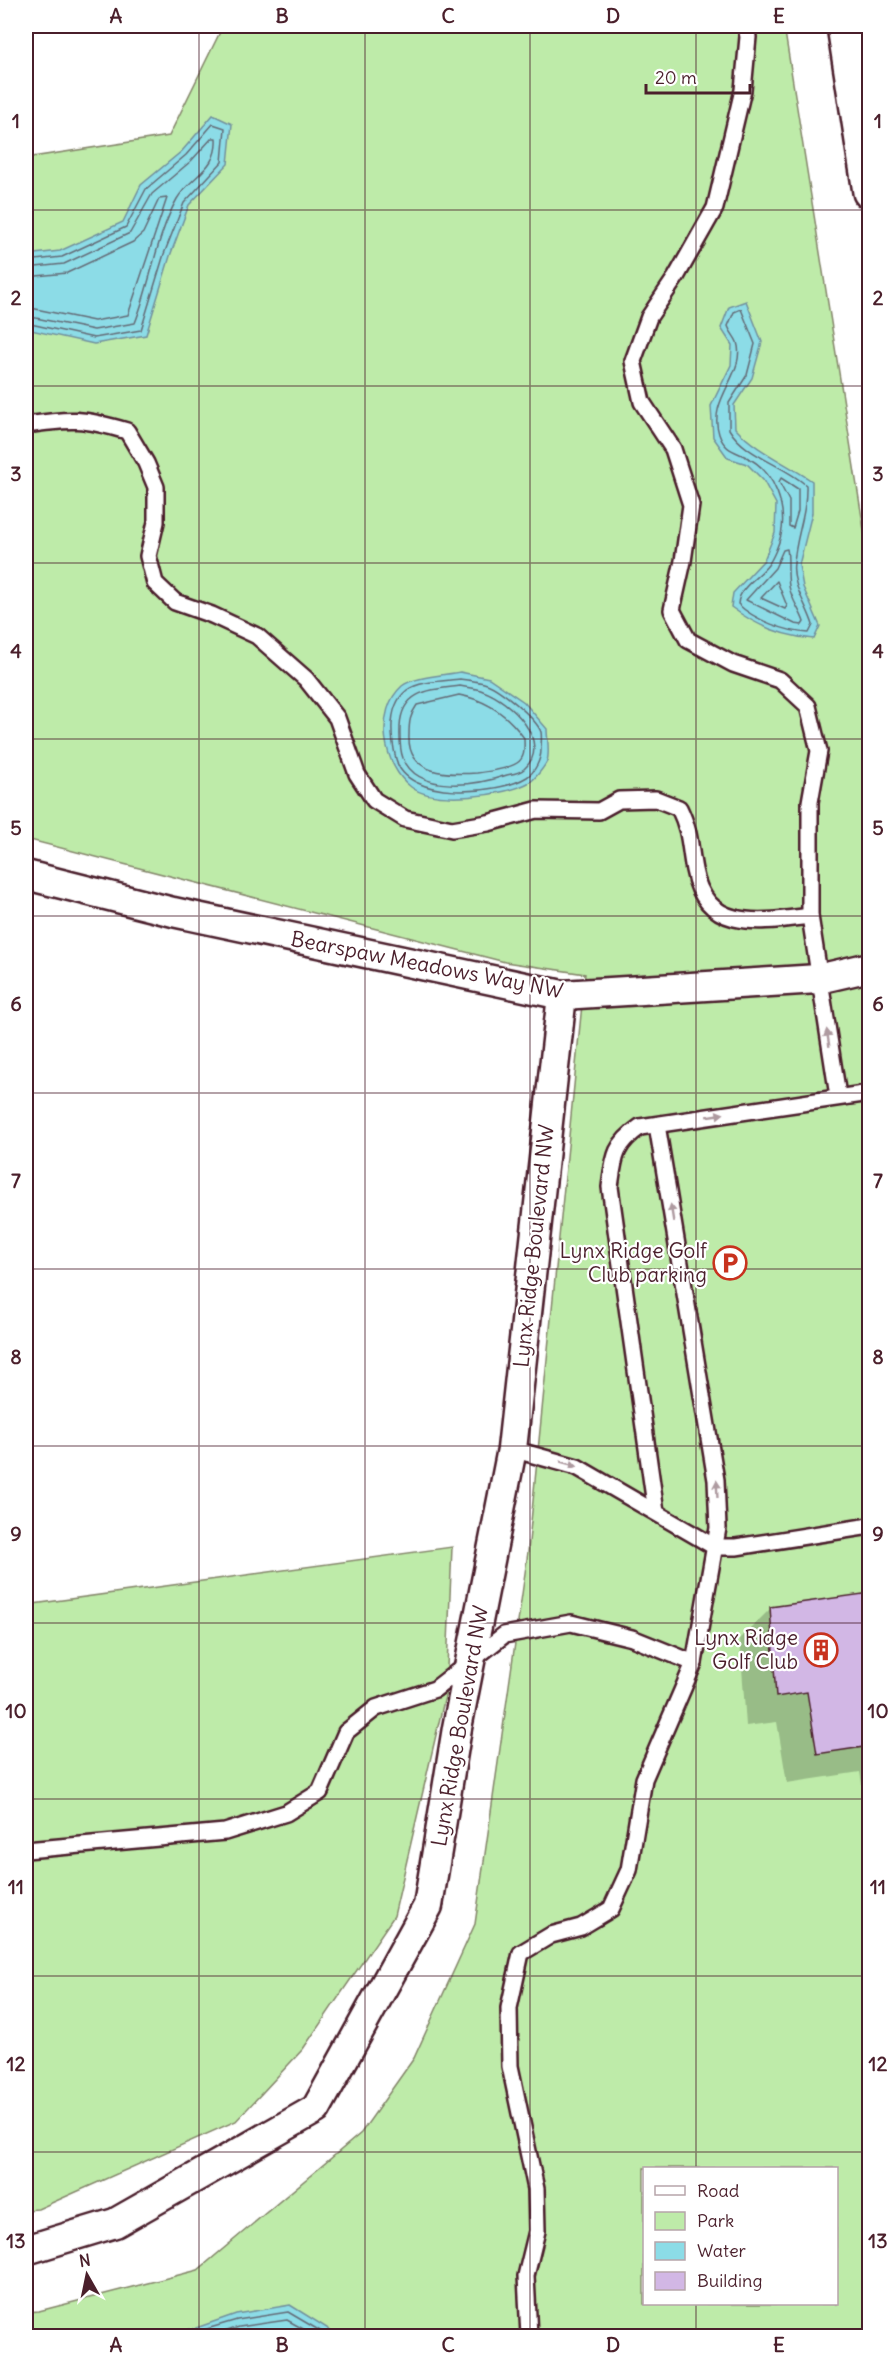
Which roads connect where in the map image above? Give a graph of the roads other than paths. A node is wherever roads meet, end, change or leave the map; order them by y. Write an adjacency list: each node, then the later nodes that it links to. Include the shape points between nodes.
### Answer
1 (746, 26): 6 (lane, via 743,90 715,208 649,317 633,361 642,402 673,449 691,505 672,610 688,640 732,664 780,680 808,706 819,751 810,802)
2 (844, 26): 3 (street)
3 (870, 192)
4 (26, 425): 6 (lane, via 88,419 127,431 156,487 156,522 148,556 155,583 175,602 257,636 306,679 337,718 357,774 374,800 405,819 452,829 536,810 599,811 619,800 656,799 679,808 690,831 694,872 704,900 729,918 764,922)
5 (26, 875): 9 (street, Bearspaw Meadows Way NW, via 173,912)
6 (810, 916): 8 (lane)
7 (870, 967): 8 (street, Bearspaw Meadows Way NW)
8 (818, 979): 9 (street, Bearspaw Meadows Way NW); 11 (lane, one-way to 8)
9 (562, 995): 13 (street, Lynx Ridge Boulevard NW)
10 (870, 1093): 11 (lane)
11 (838, 1096): 12 (lane, one-way to 11)
12 (657, 1125): 14 (lane, via 640,1127 625,1137 616,1151 609,1187); 16 (lane, one-way to 12, via 716,1480)
13 (512, 1449): 14 (lane, one-way to 14, via 577,1467); 17 (street, Lynx Ridge Boulevard NW)
14 (656, 1512): 16 (lane)
15 (870, 1526): 16 (lane)
16 (715, 1547): 18 (lane)
17 (471, 1662): 18 (lane, via 504,1635 571,1623 632,1638); 19 (lane, via 435,1689 376,1708 346,1732 320,1792 286,1813 225,1832); 20 (street, Lynx Ridge Boulevard NW, via 428,1906 316,2109 115,2223)
18 (694, 1663): 21 (lane, via 644,1779 629,1870 611,1910 581,1927 551,1935 521,1953 509,2008 510,2055 536,2189 537,2231 526,2276)
19 (26, 1850)
20 (26, 2250)
21 (529, 2337)

